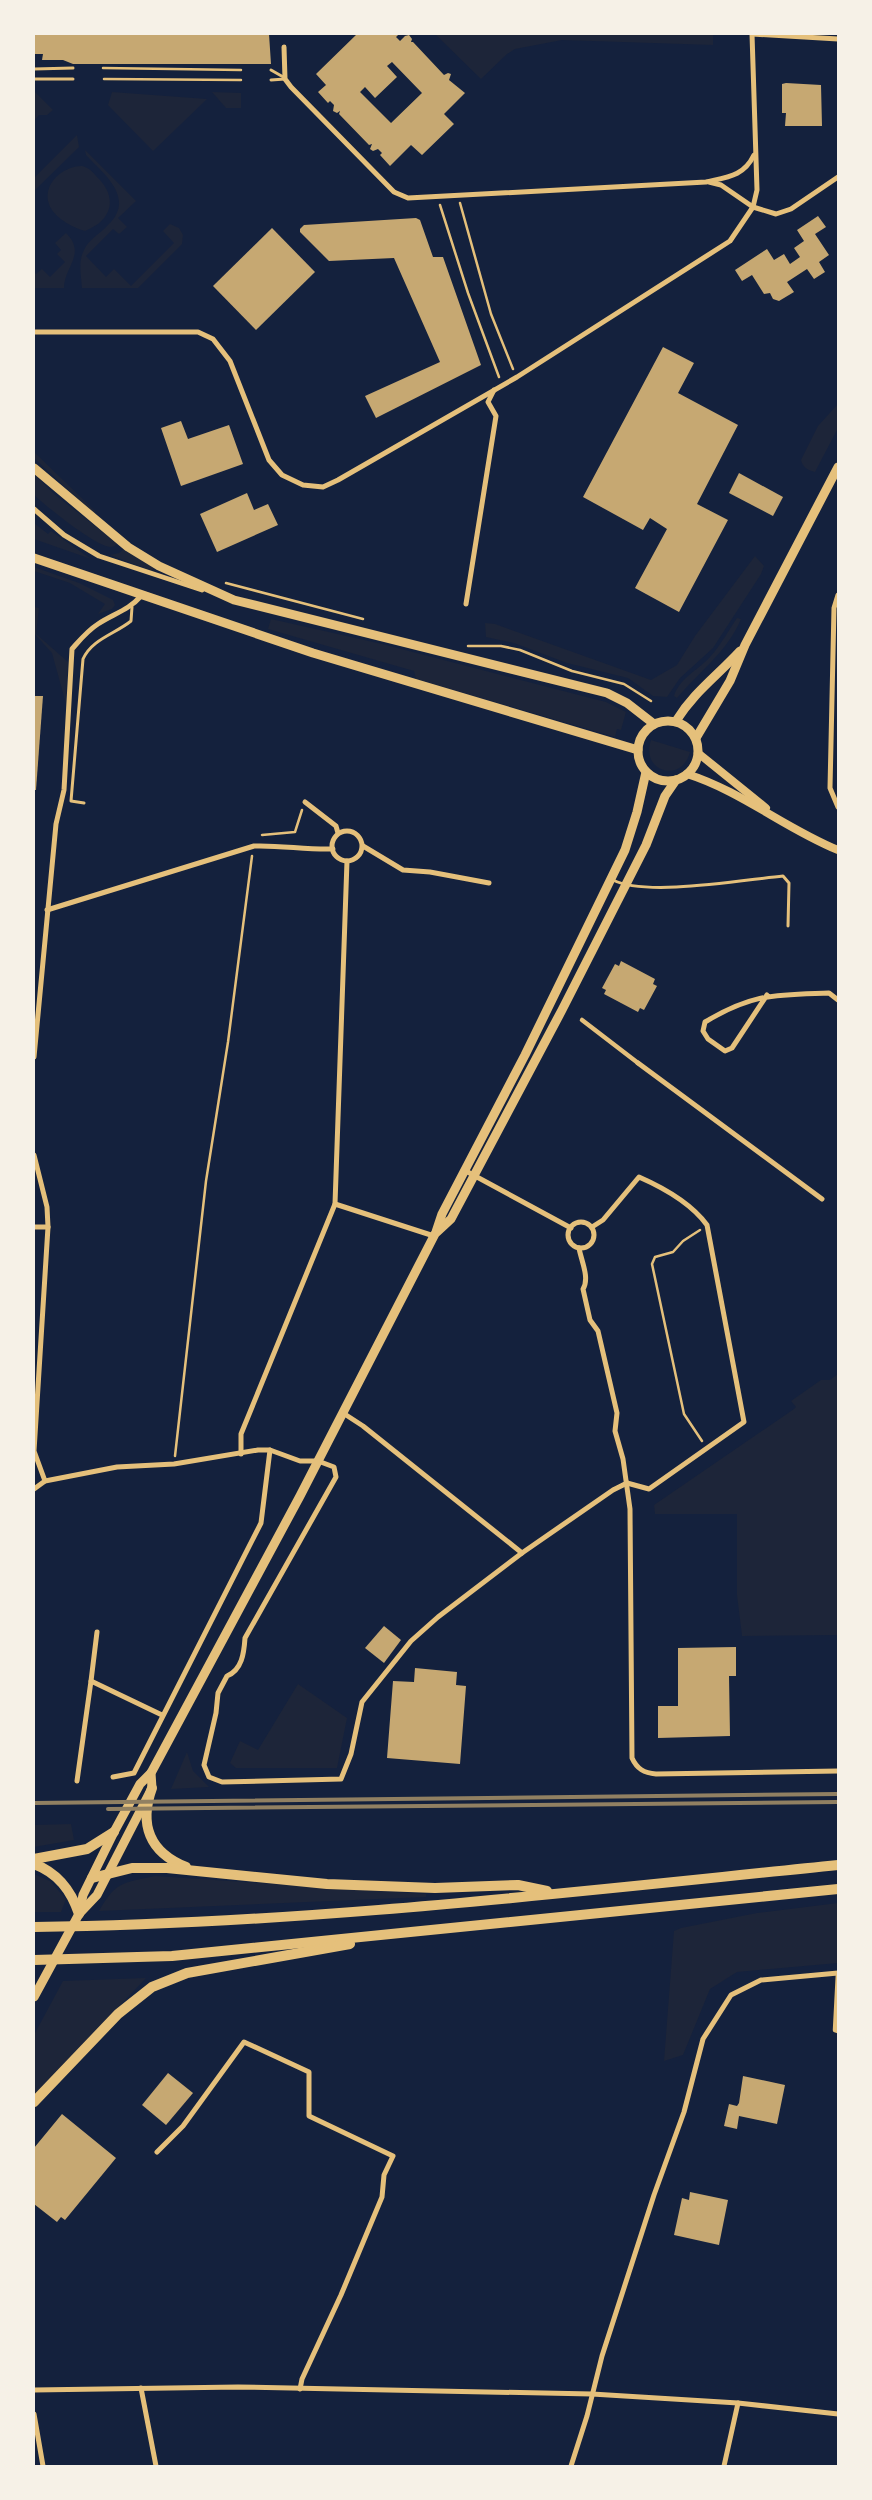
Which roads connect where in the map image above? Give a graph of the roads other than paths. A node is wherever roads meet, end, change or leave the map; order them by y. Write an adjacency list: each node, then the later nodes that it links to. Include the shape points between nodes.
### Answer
1 (752, 34): 2 (street); 11 (street)
2 (838, 40)
3 (284, 47): 7 (street)
4 (34, 68): 5 (lane)
5 (73, 68)
6 (271, 70): 7 (lane)
7 (285, 78): 10 (lane); 13 (street, via 394,192 408,198)
8 (34, 79): 9 (lane)
9 (73, 79)
10 (271, 80)
11 (755, 154): 13 (street, via 745,170); 14 (street, via 757,190)
12 (838, 177): 14 (street, via 791,209 776,214)
13 (706, 182): 14 (street, via 721,184)
14 (753, 207): 16 (street, via 724,246)
15 (34, 332): 16 (street, via 198,332 214,340 230,361 275,469 292,481 313,487 323,487 338,480)
16 (494, 390): 24 (street, via 488,402 496,416)
17 (838, 467): 26 (main road)
18 (34, 468): 23 (main road, via 128,547 159,566)
19 (34, 509): 23 (street, via 64,535 99,556)
20 (34, 558): 22 (main road)
21 (838, 594): 37 (street, via 834,608 830,788)
22 (141, 596): 25 (street); 30 (main road, via 313,653)
23 (234, 600): 28 (main road, via 607,693 627,703)
24 (466, 604)
25 (132, 607): 36 (lane, via 131,621 94,643 83,659 72,801); 47 (street, via 98,624 72,649 64,790 56,824)
26 (745, 645): 27 (main road, via 695,693); 29 (main road, via 730,681)
27 (676, 722): 28 (main road); 29 (main road)
28 (654, 724): 30 (main road, via 642,735)
29 (696, 738): 31 (main road)
30 (638, 750): 32 (main road)
31 (698, 752): 33 (main road, via 695,765); 38 (street)
32 (646, 772): 34 (main road, via 660,780); 44 (main road, via 628,840)
33 (687, 774): 34 (main road); 38 (street, via 718,786)
34 (676, 780): 46 (main road, via 665,796 646,845)
35 (305, 802): 39 (street, via 336,826)
36 (84, 803)
37 (838, 807)
38 (774, 816): 42 (street)
39 (338, 833): 40 (street, via 352,831 360,837); 41 (street, via 333,840)
40 (363, 846): 43 (street, via 360,855); 45 (street, via 403,870)
41 (333, 849): 43 (street, via 338,857); 47 (street, via 254,846)
42 (838, 850)
43 (347, 861): 58 (street)
44 (610, 878): 46 (lane); 55 (main road, via 521,1063)
45 (489, 883)
46 (624, 885): 48 (lane, via 641,888 702,885 783,876 789,884); 56 (main road, via 562,1010)
47 (47, 910): 52 (street)
48 (788, 926)
49 (767, 995): 49 (street, via 744,1002 705,1022 703,1031 708,1039 725,1051 732,1048); 50 (street, via 829,993)
50 (838, 1000)
51 (582, 1020): 53 (street)
52 (34, 1057)
53 (638, 1063): 57 (street)
54 (34, 1155): 60 (street, via 47,1207)
55 (464, 1170): 56 (street); 63 (main road)
56 (473, 1174): 62 (street); 63 (main road, via 451,1219)
57 (822, 1199)
58 (335, 1204): 63 (street); 67 (street, via 242,1433)
59 (34, 1227): 60 (street)
60 (48, 1227): 69 (street, via 34,1451)
61 (592, 1227): 62 (street, via 581,1222); 64 (street, via 592,1242); 70 (street, via 603,1220 640,1177 660,1186 700,1215 707,1225 744,1422 649,1489)
62 (571, 1228): 64 (street, via 570,1240)
63 (435, 1234): 65 (main road)
64 (579, 1248): 70 (street, via 585,1272 583,1289 590,1320 598,1331 617,1413 615,1431)
65 (343, 1412): 68 (main road); 72 (street)
66 (270, 1450): 67 (street); 68 (street, via 300,1460); 75 (street, via 261,1523)
67 (241, 1454): 69 (street, via 174,1464 117,1467)
68 (318, 1461): 72 (street, via 334,1467 336,1476 245,1638 244,1654 234,1673 227,1676 218,1693 204,1765 209,1778 222,1782 341,1779 351,1754 362,1702 411,1641); 77 (main road)
69 (45, 1481): 71 (street)
70 (627, 1483): 72 (street); 76 (street, via 630,1509 632,1758 637,1767 656,1774)
71 (34, 1489)
72 (522, 1553)
73 (96, 1632): 74 (street)
74 (91, 1681): 75 (street); 79 (street)
75 (162, 1715): 78 (street, via 134,1773)
76 (838, 1771)
77 (151, 1774): 80 (main road); 81 (main road, via 140,1784)
78 (112, 1777)
79 (77, 1781)
80 (152, 1788): 85 (highway, via 145,1813 148,1832 166,1857); 86 (main road)
81 (114, 1832): 82 (highway, via 87,1849); 87 (main road)
82 (34, 1859)
83 (34, 1864): 90 (highway, via 63,1884)
84 (838, 1865): 89 (highway)
85 (194, 1870): 86 (highway, via 132,1868); 89 (highway, via 327,1884 435,1888 518,1885)
86 (108, 1873): 87 (highway); 90 (main road, via 96,1895)
87 (92, 1878): 90 (main road, via 83,1895)
88 (838, 1889): 92 (highway)
89 (558, 1893): 91 (highway, via 310,1915)
90 (79, 1914): 97 (main road)
91 (34, 1927)
92 (430, 1930): 94 (highway); 99 (highway, via 168,1979 136,1998)
93 (34, 1960): 94 (highway)
94 (101, 1960): 95 (highway)
95 (34, 1964)
96 (838, 1973): 98 (street); 104 (street, via 761,1980 731,1995 703,2039 684,2112 654,2195)
97 (34, 1997)
98 (838, 2031)
99 (34, 2102)
100 (157, 2152): 102 (street, via 183,2126 244,2042 309,2072 309,2116 394,2156 384,2175 382,2197)
101 (141, 2388): 102 (street); 103 (street); 109 (street)
102 (300, 2389): 104 (street)
103 (34, 2390)
104 (592, 2394): 105 (street); 110 (street)
105 (738, 2403): 107 (street); 111 (street)
106 (34, 2414): 108 (street)
107 (838, 2414)
108 (43, 2466)
109 (156, 2466)
110 (571, 2466)
111 (724, 2466)

